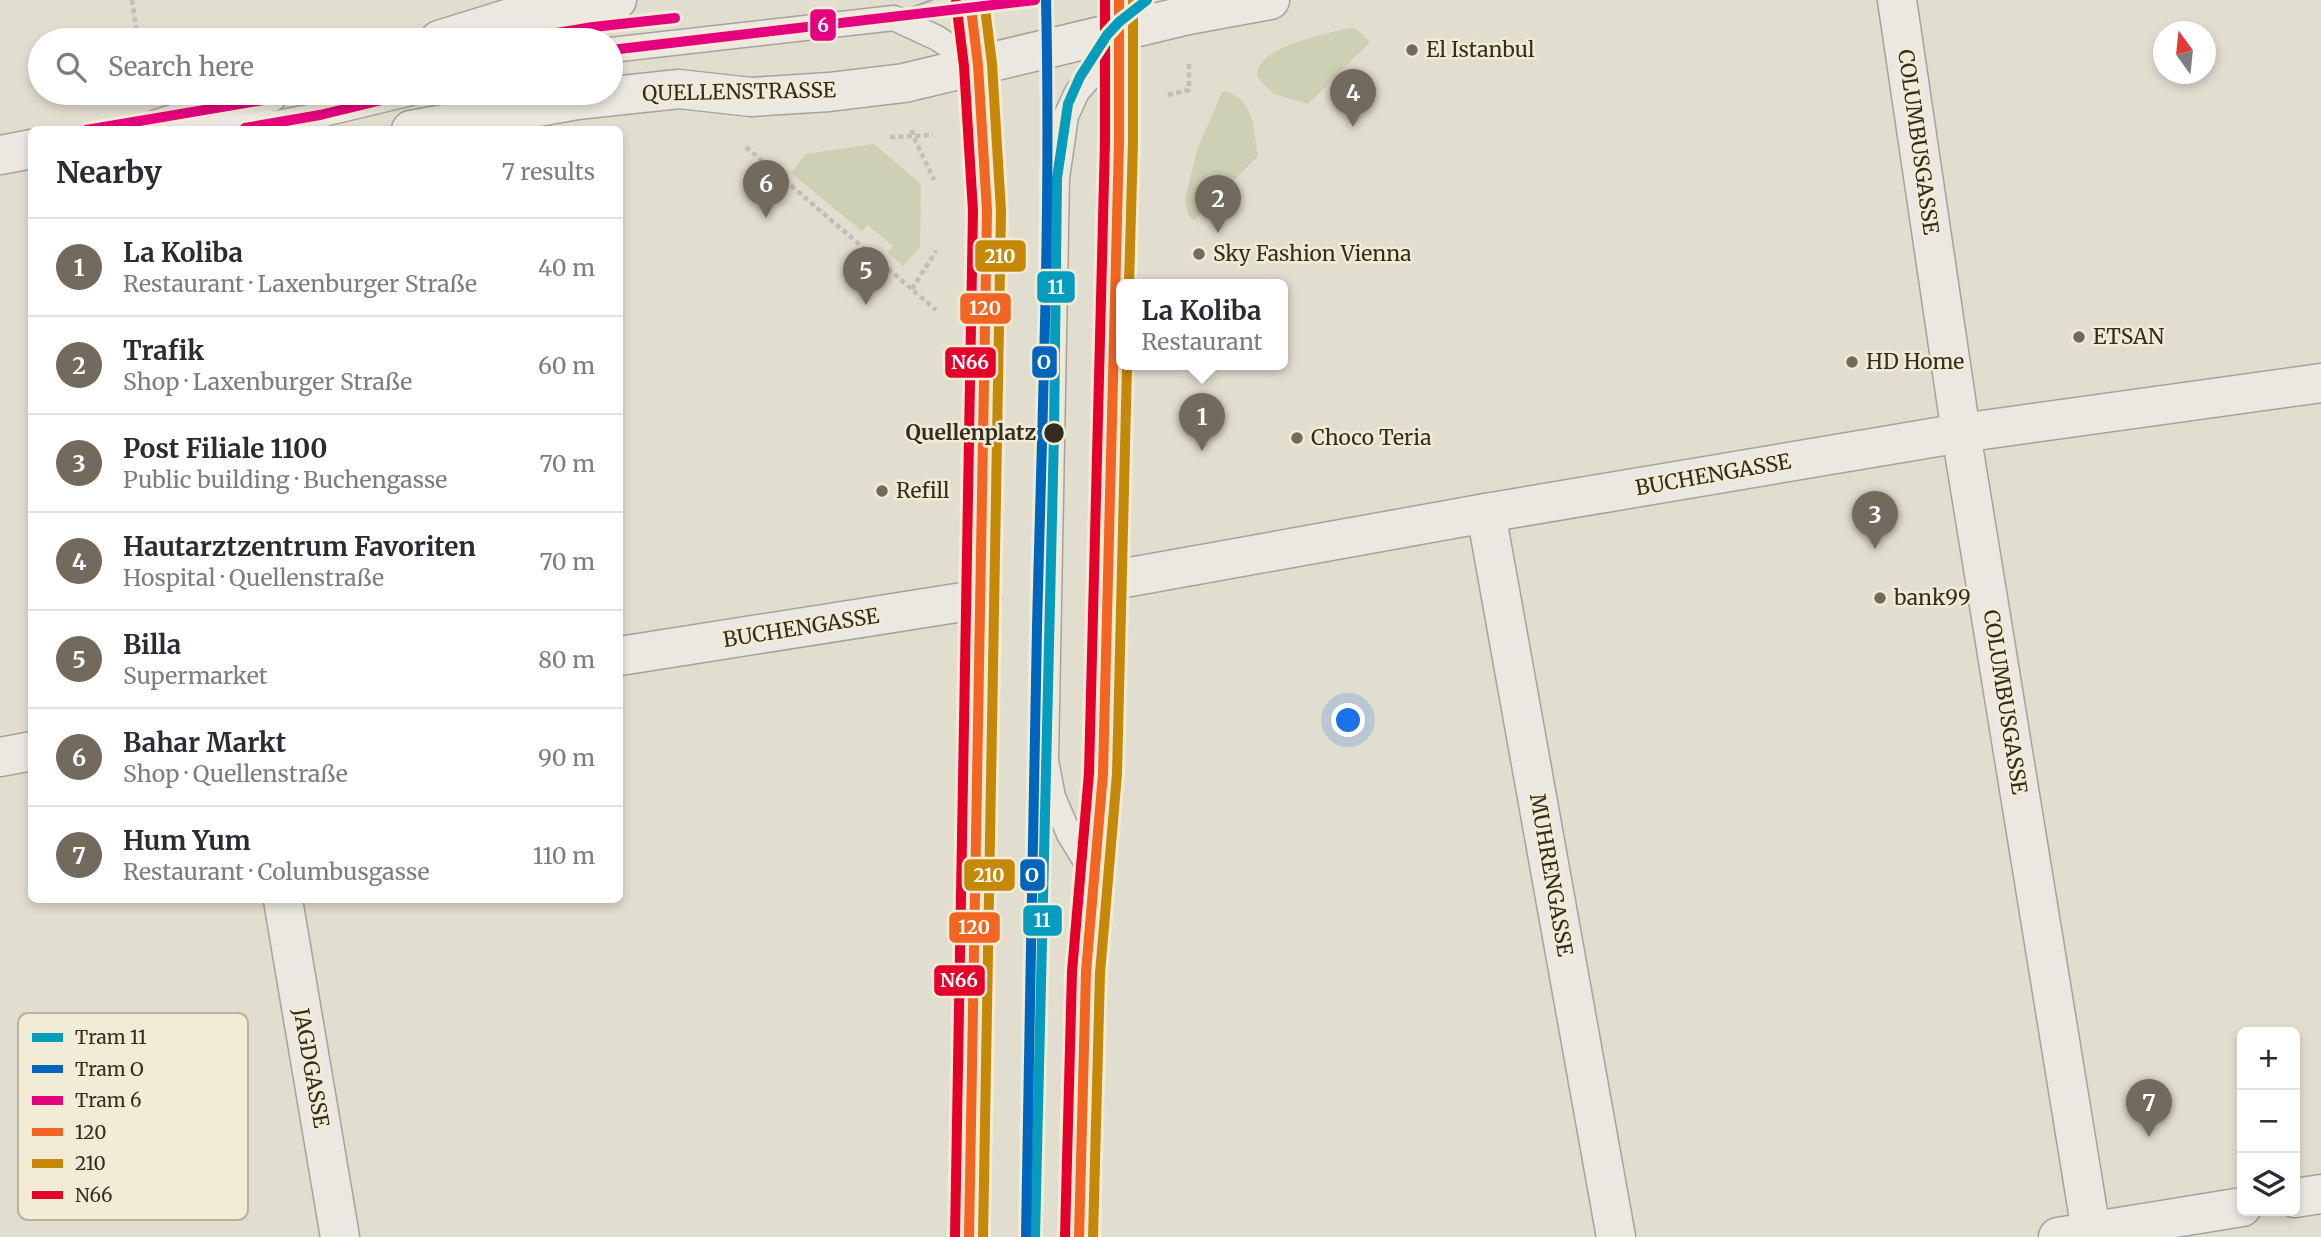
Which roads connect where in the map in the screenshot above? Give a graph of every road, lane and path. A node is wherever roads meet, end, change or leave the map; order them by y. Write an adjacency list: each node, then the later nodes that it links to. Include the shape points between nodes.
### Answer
1 (132, 0): 7 (path)
2 (617, 0): 8 (street, via 513,17)
3 (970, 0): 10 (main road)
4 (1270, 0): 6 (street, QUELLENSTRASSE, via 1188,15)
5 (1897, 0): 27 (street, COLUMBUSGASSE)
6 (1119, 16): 10 (street, QUELLENSTRASSE); 29 (main road); 34 (lane, via 1097,69 1077,92 1066,116 1056,178 1046,760 1053,797)
7 (136, 28)
8 (478, 28)
9 (623, 49): 10 (lane, via 894,18 937,38)
10 (978, 65): 11 (street, QUELLENSTRASSE, via 904,83 828,92 751,97 679,89); 30 (main road, via 987,211)
11 (623, 95)
12 (232, 105): 15 (street)
13 (361, 105): 16 (lane, via 271,124)
14 (549, 105): 17 (street, QUELLENSTRASSE)
15 (167, 126)
16 (189, 126)
17 (433, 126)
18 (887, 137): 22 (path, via 913,136)
19 (755, 143): 24 (path, via 743,144)
20 (28, 150): 21 (street)
21 (0, 155)
22 (937, 186)
23 (936, 238): 24 (path, via 936,252)
24 (912, 289): 25 (path)
25 (937, 310)
26 (2321, 383): 27 (street, BUCHENGASSE)
27 (1961, 433): 28 (street, BUCHENGASSE); 39 (street, COLUMBUSGASSE)
28 (1486, 513): 29 (street, BUCHENGASSE); 43 (street, MUHRENGASSE)
29 (1108, 581): 34 (main road)
30 (982, 599): 31 (street, BUCHENGASSE); 41 (main road)
31 (623, 656)
32 (28, 752): 33 (street)
33 (0, 757)
34 (1095, 877): 42 (main road, via 1086,972)
35 (284, 903): 40 (street, JAGDGASSE)
36 (2321, 1194): 37 (street)
37 (2300, 1197)
38 (2237, 1208): 39 (street)
39 (2081, 1235)
40 (340, 1237)
41 (969, 1237)
42 (1079, 1237)
43 (1616, 1237)

